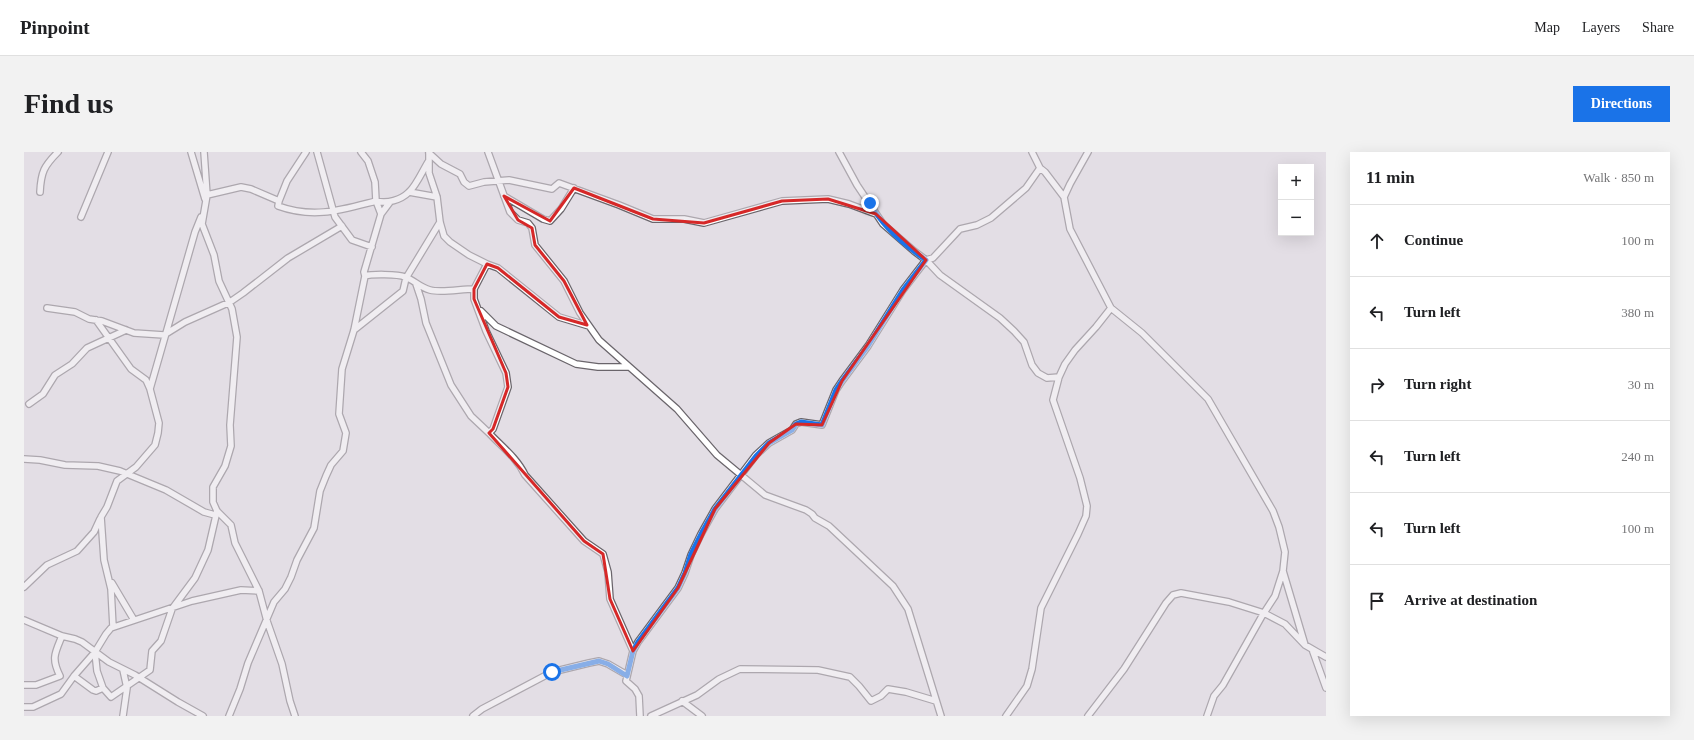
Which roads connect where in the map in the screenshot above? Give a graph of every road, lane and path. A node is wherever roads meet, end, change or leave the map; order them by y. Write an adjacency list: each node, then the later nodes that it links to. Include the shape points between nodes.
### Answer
1 (54, 152): 14 (street)
2 (58, 152): 14 (street)
3 (108, 152): 33 (street)
4 (191, 152): 25 (street)
5 (204, 152): 21 (street)
6 (306, 152): 26 (street, via 286,180)
7 (317, 152): 29 (street)
8 (361, 152): 27 (street, via 368,161 375,182)
9 (429, 152): 15 (street); 17 (street, via 441,164 460,174 469,186)
10 (488, 152): 17 (street)
11 (839, 152): 32 (street)
12 (1032, 152): 16 (street)
13 (1088, 152): 24 (street)
14 (50, 160): 19 (street, via 41,176)
15 (430, 160): 20 (street); 23 (street, via 429,173)
16 (1040, 168): 24 (street); 37 (street, via 1026,188 991,218 960,229 933,258)
17 (498, 180): 18 (street, via 552,189 559,183); 22 (street)
18 (574, 188): 22 (street, via 562,209 550,221 543,220); 32 (street, via 653,219 684,219 704,223 782,201 828,199)
19 (40, 192)
20 (409, 192): 23 (street); 28 (street)
21 (207, 195): 25 (street); 26 (street, via 241,187)
22 (504, 196): 48 (street, via 510,212 532,228 535,245 564,281)
23 (437, 197): 34 (street)
24 (1064, 197): 45 (street, via 1070,230)
25 (206, 201): 30 (street)
26 (279, 201): 29 (street, via 278,206 291,211)
27 (376, 201): 28 (street); 29 (street); 31 (street)
28 (390, 202): 31 (street)
29 (334, 212): 35 (street)
30 (203, 213): 43 (street, via 202,224 214,255 219,281); 51 (street, via 195,232)
31 (381, 214): 36 (street)
32 (876, 214): 37 (street, via 892,232)
33 (81, 217)
34 (440, 222): 38 (street, via 444,236 450,242); 40 (street)
35 (342, 226): 36 (street, via 352,240); 43 (street, via 288,258)
36 (372, 247): 39 (street)
37 (926, 260): 54 (street, via 940,275 1014,331 1024,342 1032,366 1038,373 1047,378); 60 (street, via 836,390 822,425 801,422 796,424 792,430 769,443)
38 (487, 264): 42 (street); 48 (street, via 498,268 559,317)
39 (365, 276): 40 (street); 50 (street)
40 (406, 278): 41 (street); 50 (street, via 403,291)
41 (416, 284): 42 (street, via 431,290); 57 (street, via 426,323 451,385 471,416)
42 (474, 289): 46 (street, via 474,299)
43 (230, 302): 51 (street, via 185,322); 61 (street, via 237,349 230,425 231,446 213,487)
44 (47, 308): 47 (street, via 66,309)
45 (1111, 308): 54 (street, via 1072,355); 63 (street, via 1142,333 1208,399 1217,412 1273,511 1285,552)
46 (479, 309): 53 (street, via 496,326 576,364); 57 (street, via 486,331 506,373 508,387 494,429)
47 (96, 320): 49 (street); 52 (street)
48 (589, 326): 53 (street, via 598,340)
49 (126, 330): 51 (street, via 134,333); 52 (street)
50 (354, 330): 71 (street, via 342,369 339,414 346,433 343,451 331,465 326,476 320,491 314,528 297,560 291,578 274,602)
51 (167, 334): 55 (street)
52 (109, 338): 55 (street, via 131,369 146,380); 56 (street, via 87,348 72,364 55,375 43,394)
53 (628, 367): 60 (street, via 677,409 717,455)
54 (1059, 377): 98 (street, via 1053,400 1088,506 1078,534 1041,608 1027,686)
55 (150, 389): 59 (street, via 159,423 155,445)
56 (29, 404)
57 (489, 433): 75 (street, via 584,541 603,554 608,572 610,599)
58 (24, 459): 59 (street, via 65,465 98,466)
59 (128, 474): 61 (street, via 166,490 204,512); 62 (street, via 118,481)
60 (741, 474): 75 (street, via 709,519 691,554 678,588); 87 (street, via 765,495 806,510 829,526 893,586 908,609)
61 (216, 513): 66 (street, via 231,525 235,543); 67 (street, via 205,557 195,578)
62 (101, 517): 64 (street, via 104,560); 65 (street, via 94,532 77,551 47,565)
63 (1283, 571): 68 (street, via 1276,596); 74 (street)
64 (109, 578): 70 (street); 72 (street)
65 (24, 587)
66 (259, 592): 67 (street, via 241,590 192,601); 71 (street)
67 (172, 609): 70 (street); 81 (street, via 161,641 152,651 150,670)
68 (1264, 613): 74 (street, via 1285,624); 99 (street, via 1229,602 1181,593 1173,595 1124,669); 100 (street, via 1223,685 1214,696)
69 (24, 620): 73 (street)
70 (134, 620): 72 (street)
71 (267, 621): 91 (street, via 248,662); 92 (street, via 282,664)
72 (114, 627): 76 (street, via 110,628)
73 (62, 636): 76 (street, via 76,639); 82 (street, via 54,656 60,676 36,685)
74 (1305, 645): 77 (street); 85 (street, via 1312,649)
75 (633, 651): 80 (street)
76 (95, 652): 78 (street); 79 (street); 84 (street, via 97,672)
77 (1326, 657)
78 (123, 670): 81 (street); 83 (street)
79 (74, 676): 84 (street, via 93,690); 88 (street, via 61,694 33,707)
80 (627, 676): 93 (street, via 599,661 552,672); 94 (street, via 626,681 639,696)
81 (140, 678): 83 (street); 90 (street)
82 (24, 685)
83 (127, 687): 84 (street, via 111,697); 89 (street)
84 (103, 688)
85 (1326, 688)
86 (682, 701): 87 (street, via 740,669 764,669 818,670 850,677 871,702 888,689); 95 (street); 96 (street)
87 (936, 702): 97 (street)
88 (24, 706)
89 (123, 716)
90 (203, 716)
91 (229, 716)
92 (295, 716)
93 (473, 716)
94 (640, 716)
95 (651, 716)
96 (702, 716)
97 (940, 716)
98 (1006, 716)
99 (1088, 716)
100 (1207, 716)

